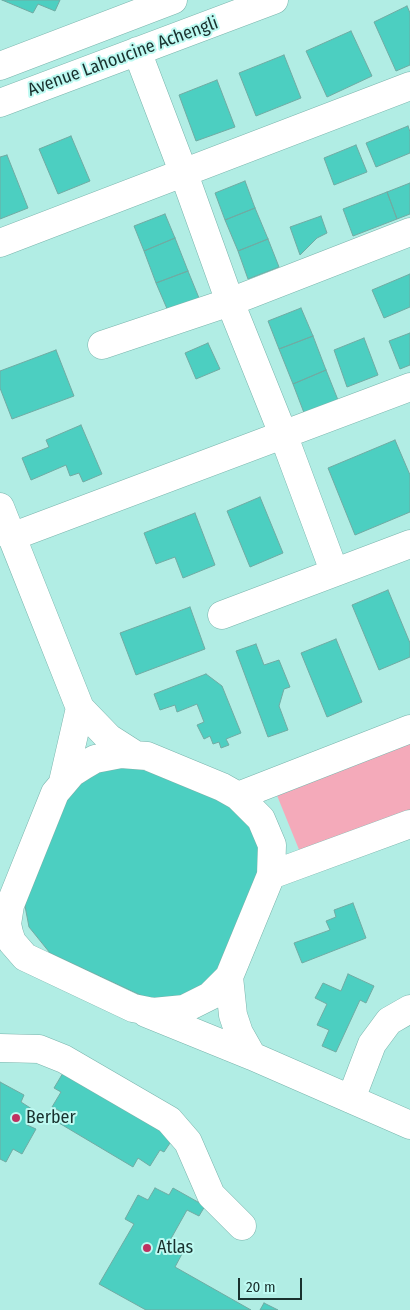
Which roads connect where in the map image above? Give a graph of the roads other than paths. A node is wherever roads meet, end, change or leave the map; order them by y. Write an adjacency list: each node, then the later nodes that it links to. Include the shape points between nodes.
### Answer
1 (173, 0): 4 (street, Avenue Lahoucine Achengli)
2 (274, 0): 3 (street, Avenue Lahoucine Achengli)
3 (137, 52): 6 (street, Avenue Lahoucine Achengli); 7 (street)
4 (0, 66)
5 (410, 86): 7 (street)
6 (0, 103)
7 (184, 174): 9 (street); 10 (street)
8 (410, 232): 10 (street)
9 (0, 243)
10 (230, 302): 11 (street); 13 (street)
11 (102, 345)
12 (410, 387): 13 (street)
13 (283, 434): 15 (street); 17 (street)
14 (0, 507): 15 (street)
15 (11, 536): 19 (street)
16 (410, 544): 17 (street)
17 (334, 571): 18 (street)
18 (222, 614)
19 (80, 708): 21 (street, via 109,738); 22 (street)
20 (410, 729): 23 (street)
21 (134, 754): 22 (street, via 95,760); 23 (street, via 147,756)
22 (63, 782): 27 (street, via 55,793 10,905 9,933 25,957)
23 (238, 796): 25 (street, via 253,809 267,831 272,845)
24 (410, 824): 25 (street)
25 (271, 875): 26 (street)
26 (229, 977): 27 (street, via 210,996 184,1009 153,1012); 30 (street, via 233,1015)
27 (133, 1008): 30 (street)
28 (410, 1009): 31 (street, via 389,1021 372,1044)
29 (0, 1048): 33 (street, via 39,1049 64,1059 169,1120 188,1142 211,1195)
30 (252, 1056): 31 (street)
31 (351, 1099): 32 (street)
32 (410, 1125)
33 (242, 1226)

